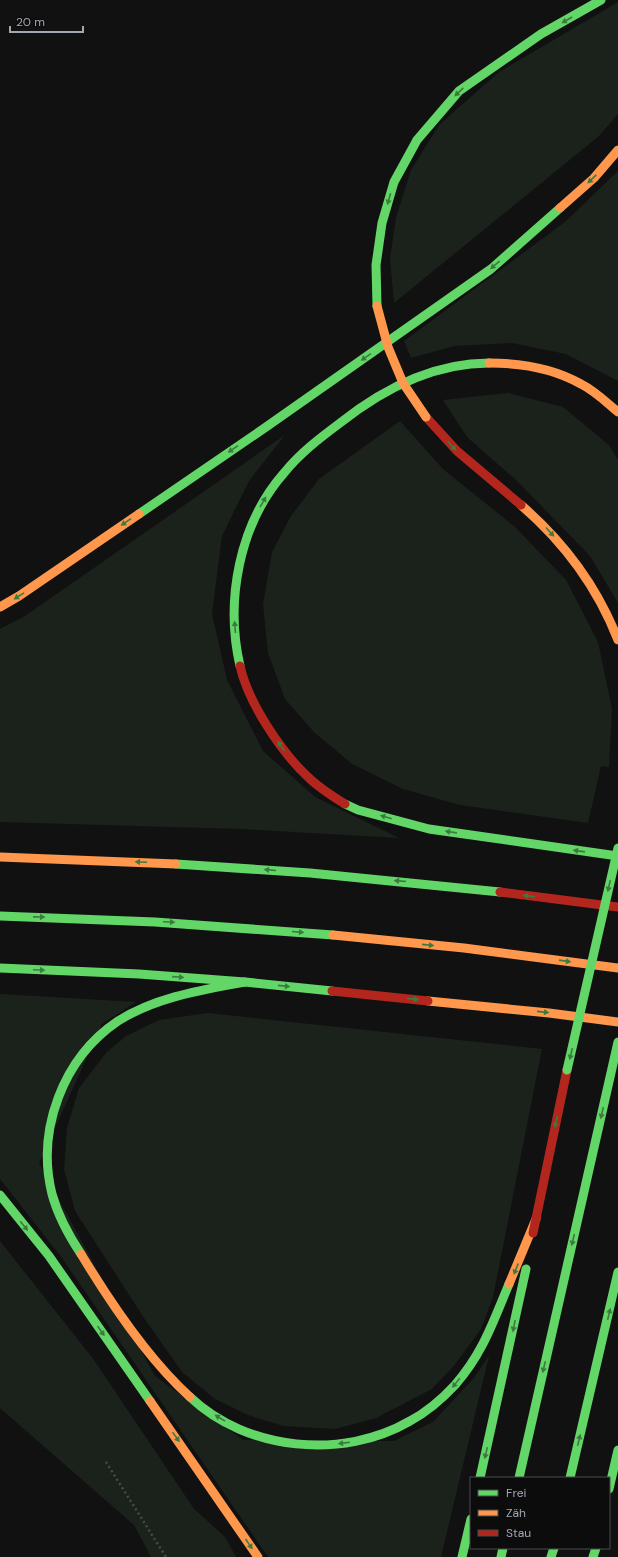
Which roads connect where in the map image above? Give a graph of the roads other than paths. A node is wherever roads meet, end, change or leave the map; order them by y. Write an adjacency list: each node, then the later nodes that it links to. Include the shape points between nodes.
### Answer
1 (600, 0): 5 (highway, one-way to 5, bridge, via 541,34 459,91 417,140 394,182 382,223 376,265 377,306 388,347 403,384 426,417 456,450 543,524 572,556 610,618)
2 (618, 150): 4 (highway, one-way to 4, via 594,178 491,268 266,427)
3 (618, 412): 7 (highway, one-way to 3, via 423,828 350,806 327,793 302,773 289,757 251,698 240,670 234,610 237,572 246,541 257,513 274,484 292,462 350,415 387,390 420,375 467,364 520,364 551,371 577,382)
4 (0, 607)
5 (618, 640)
6 (618, 848): 19 (highway, one-way to 19, bridge, via 567,1070)
7 (618, 856)
8 (0, 857): 9 (highway, one-way to 8, via 433,884 266,869)
9 (568, 900): 10 (highway); 11 (highway)
10 (618, 903)
11 (618, 907)
12 (0, 916): 14 (highway, one-way to 14, via 179,923 348,936 527,955)
13 (0, 968): 15 (highway, one-way to 15)
14 (618, 968)
15 (245, 982): 16 (highway, one-way to 16, via 549,1012); 19 (highway, one-way to 15, via 487,1338 450,1390 430,1409 409,1422 384,1434 354,1442 302,1445 256,1437 219,1418 197,1403 174,1384 139,1340 68,1234 54,1201 48,1166 48,1142 52,1116 65,1079 76,1062 103,1033 137,1011 161,1002 199,990)
16 (618, 1022)
17 (618, 1042): 23 (highway, one-way to 23)
18 (0, 1195): 27 (highway, one-way to 27, via 49,1256)
19 (536, 1220): 22 (highway, one-way to 22)
20 (618, 1272): 24 (highway, one-way to 20)
21 (618, 1450): 25 (highway)
22 (480, 1477)
23 (519, 1477)
24 (570, 1477)
25 (610, 1485)
26 (470, 1523): 28 (highway)
27 (258, 1557)
28 (462, 1557)

